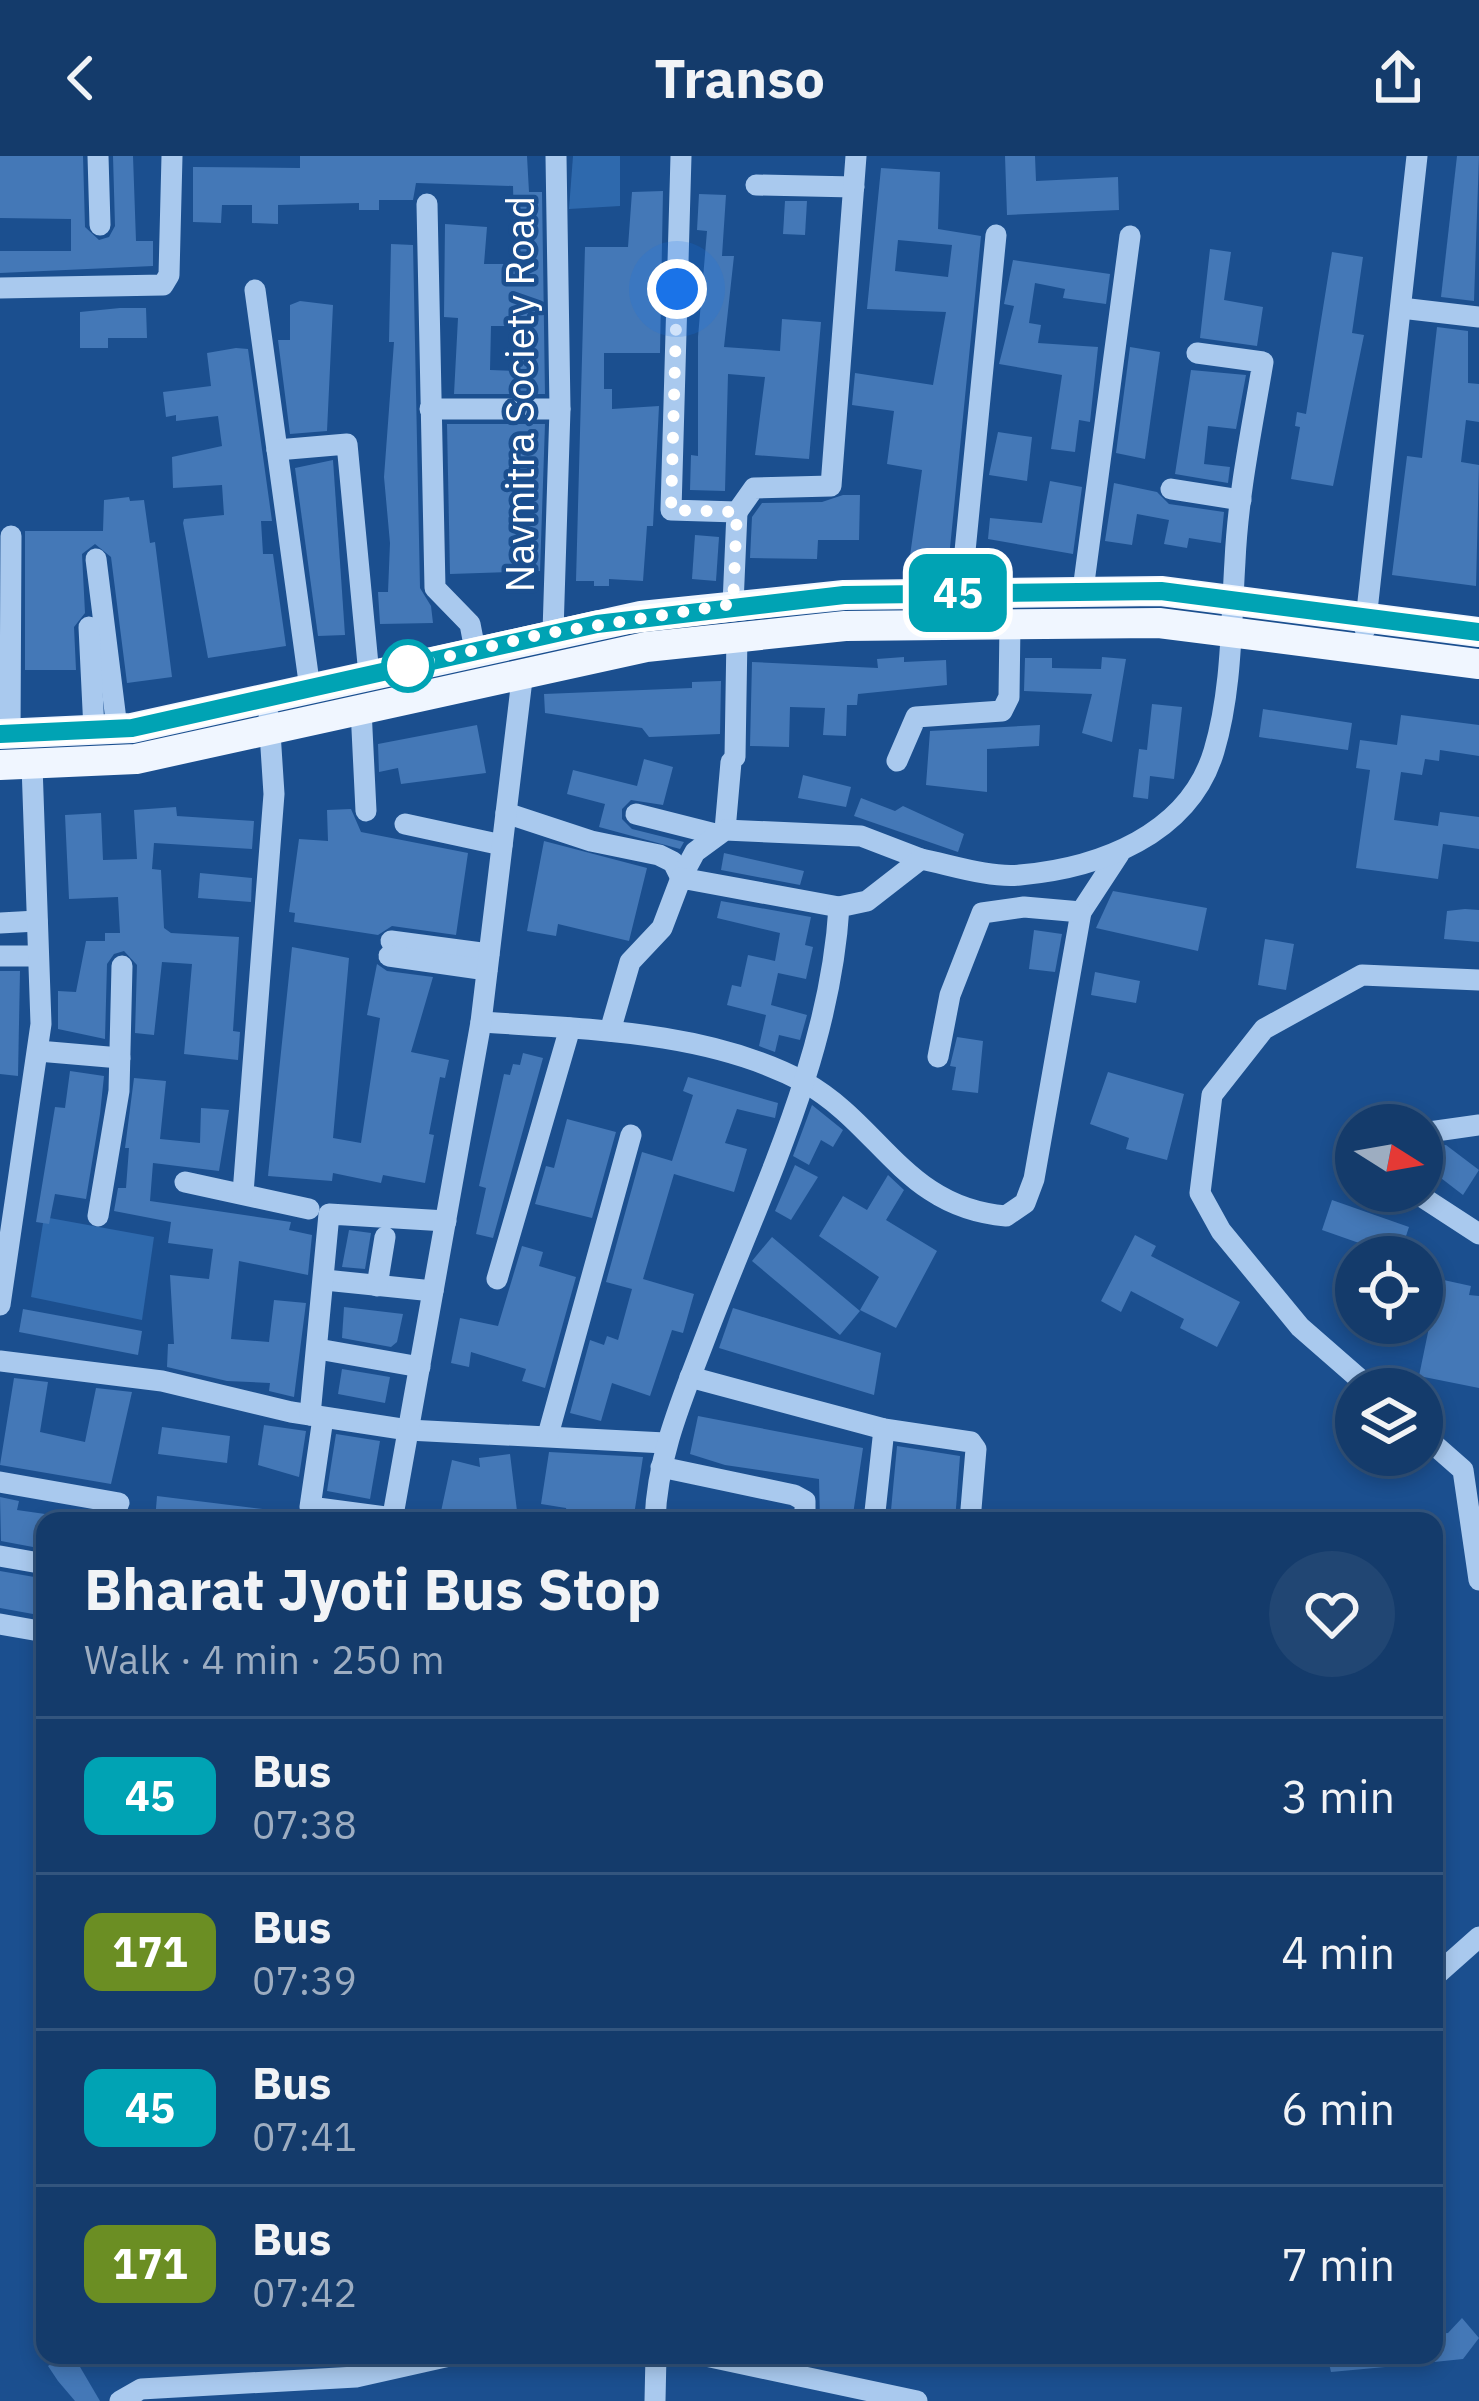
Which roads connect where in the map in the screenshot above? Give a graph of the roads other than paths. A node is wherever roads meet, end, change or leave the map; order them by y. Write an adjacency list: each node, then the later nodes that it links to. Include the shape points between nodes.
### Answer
1 (98, 156): 10 (street)
2 (172, 156): 13 (street, via 170,275 163,286)
3 (556, 156): 18 (street, Navmitra Society Road)
4 (681, 156): 23 (street, via 671,510)
5 (856, 156): 8 (street)
6 (1417, 156): 15 (street)
7 (756, 185): 8 (street)
8 (854, 187): 23 (street, via 830,486 754,488)
9 (427, 204): 19 (street)
10 (100, 225)
11 (996, 235): 27 (street)
12 (1130, 236): 26 (street)
13 (0, 288)
14 (255, 290): 20 (street)
15 (1401, 308): 16 (street); 29 (street)
16 (1479, 317)
17 (1197, 352): 22 (street, via 1263,362)
18 (560, 409): 19 (street); 33 (street, Navmitra Society Road)
19 (430, 410): 36 (street, via 435,588 470,624)
20 (277, 450): 39 (street, via 347,444); 40 (street)
21 (1171, 489): 22 (street)
22 (1240, 500): 28 (street)
23 (737, 512): 30 (street)
24 (10, 536): 45 (street)
25 (96, 560): 43 (street)
26 (1083, 590): 27 (main road); 28 (main road)
27 (961, 592): 30 (main road)
28 (1233, 615): 29 (main road); 31 (main road); 35 (main road); 55 (street, via 1214,752 1160,829)
29 (1367, 616): 34 (main road); 35 (street)
30 (735, 620): 31 (main road); 33 (main road); 38 (main road); 53 (street, via 733,759)
31 (1010, 623): 46 (street, via 1002,711 916,717)
32 (89, 627): 43 (street)
33 (553, 632): 36 (main road)
34 (1479, 632)
35 (1363, 648): 37 (main road)
36 (475, 650): 39 (main road)
37 (1479, 664)
38 (523, 671): 42 (main road); 50 (street)
39 (369, 675): 40 (main road)
40 (310, 688): 41 (main road)
41 (265, 699): 43 (main road); 44 (street)
42 (361, 709): 44 (main road); 49 (street)
43 (105, 729): 45 (main road)
44 (272, 729): 48 (main road, via 136,759); 81 (street, via 274,794)
45 (5, 734)
46 (897, 761)
47 (0, 765): 48 (main road)
48 (32, 765): 60 (street)
49 (365, 812)
50 (506, 813): 54 (street); 57 (street, via 659,855)
51 (636, 814): 53 (street)
52 (405, 824): 54 (street)
53 (720, 832): 56 (street, via 861,836); 57 (street, via 695,852)
54 (502, 845): 65 (street)
55 (1119, 854): 56 (street, via 1016,876); 59 (street)
56 (921, 860): 58 (street, via 867,901)
57 (681, 878): 58 (street); 70 (street, via 662,928 630,962)
58 (839, 907): 74 (street)
59 (1081, 912): 72 (street, via 1024,907 982,914 950,995); 74 (street, via 1034,1179 1025,1203 1006,1216 953,1205 919,1183)
60 (37, 921): 61 (street); 64 (street)
61 (0, 923)
62 (390, 949): 65 (street)
63 (0, 956): 64 (street)
64 (38, 956): 71 (street)
65 (488, 962): 68 (street)
66 (122, 966): 73 (street)
67 (1479, 980): 97 (street, via 1363,976 1264,1029 1212,1095 1200,1193 1221,1232 1300,1327)
68 (481, 1022): 69 (street); 85 (street)
69 (570, 1028): 70 (street); 89 (street)
70 (610, 1031): 74 (street, via 732,1054)
71 (38, 1052): 73 (street); 79 (street)
72 (938, 1057)
73 (120, 1058): 84 (street)
74 (806, 1083): 98 (street)
75 (1479, 1125): 76 (street)
76 (1443, 1130)
77 (631, 1135): 102 (street)
78 (0, 1150): 79 (street)
79 (24, 1154): 88 (street)
80 (185, 1182): 81 (street)
81 (243, 1193): 82 (street)
82 (309, 1209)
83 (1443, 1211): 86 (street)
84 (98, 1216)
85 (446, 1221): 90 (street, via 329,1214); 92 (street)
86 (1479, 1234)
87 (386, 1238): 91 (street)
88 (4, 1258): 93 (street)
89 (497, 1279)
90 (325, 1280): 91 (street); 94 (street)
91 (377, 1286): 92 (street)
92 (433, 1291): 96 (street)
93 (0, 1305)
94 (318, 1349): 96 (street); 99 (street)
95 (0, 1361): 99 (street, via 162,1381)
96 (420, 1367): 101 (street)
97 (1347, 1368)
98 (690, 1376): 100 (street); 103 (street)
99 (316, 1416): 101 (street); 109 (street, via 310,1507)
100 (884, 1429): 113 (street); 114 (street, via 971,1442)
101 (408, 1430): 102 (street); 110 (street)
102 (548, 1435): 103 (street)
103 (665, 1443): 106 (street)
104 (1443, 1447): 105 (street)
105 (1471, 1466): 117 (street)
106 (662, 1467): 111 (street); 112 (street, via 794,1495)
107 (0, 1482): 108 (street)
108 (118, 1502)
109 (342, 1512)
110 (394, 1512)
111 (656, 1512)
112 (805, 1512)
113 (875, 1512)
114 (971, 1512)
115 (0, 1556): 116 (street)
116 (36, 1562)
117 (1479, 1580)
118 (0, 1624): 119 (street)
119 (36, 1626)
120 (1479, 1937): 121 (street)
121 (1443, 1969)
122 (416, 2364): 125 (street, via 356,2378 141,2389)
123 (656, 2364): 126 (street)
124 (743, 2364): 127 (street)
125 (120, 2401)
126 (656, 2401)
127 (917, 2401)

